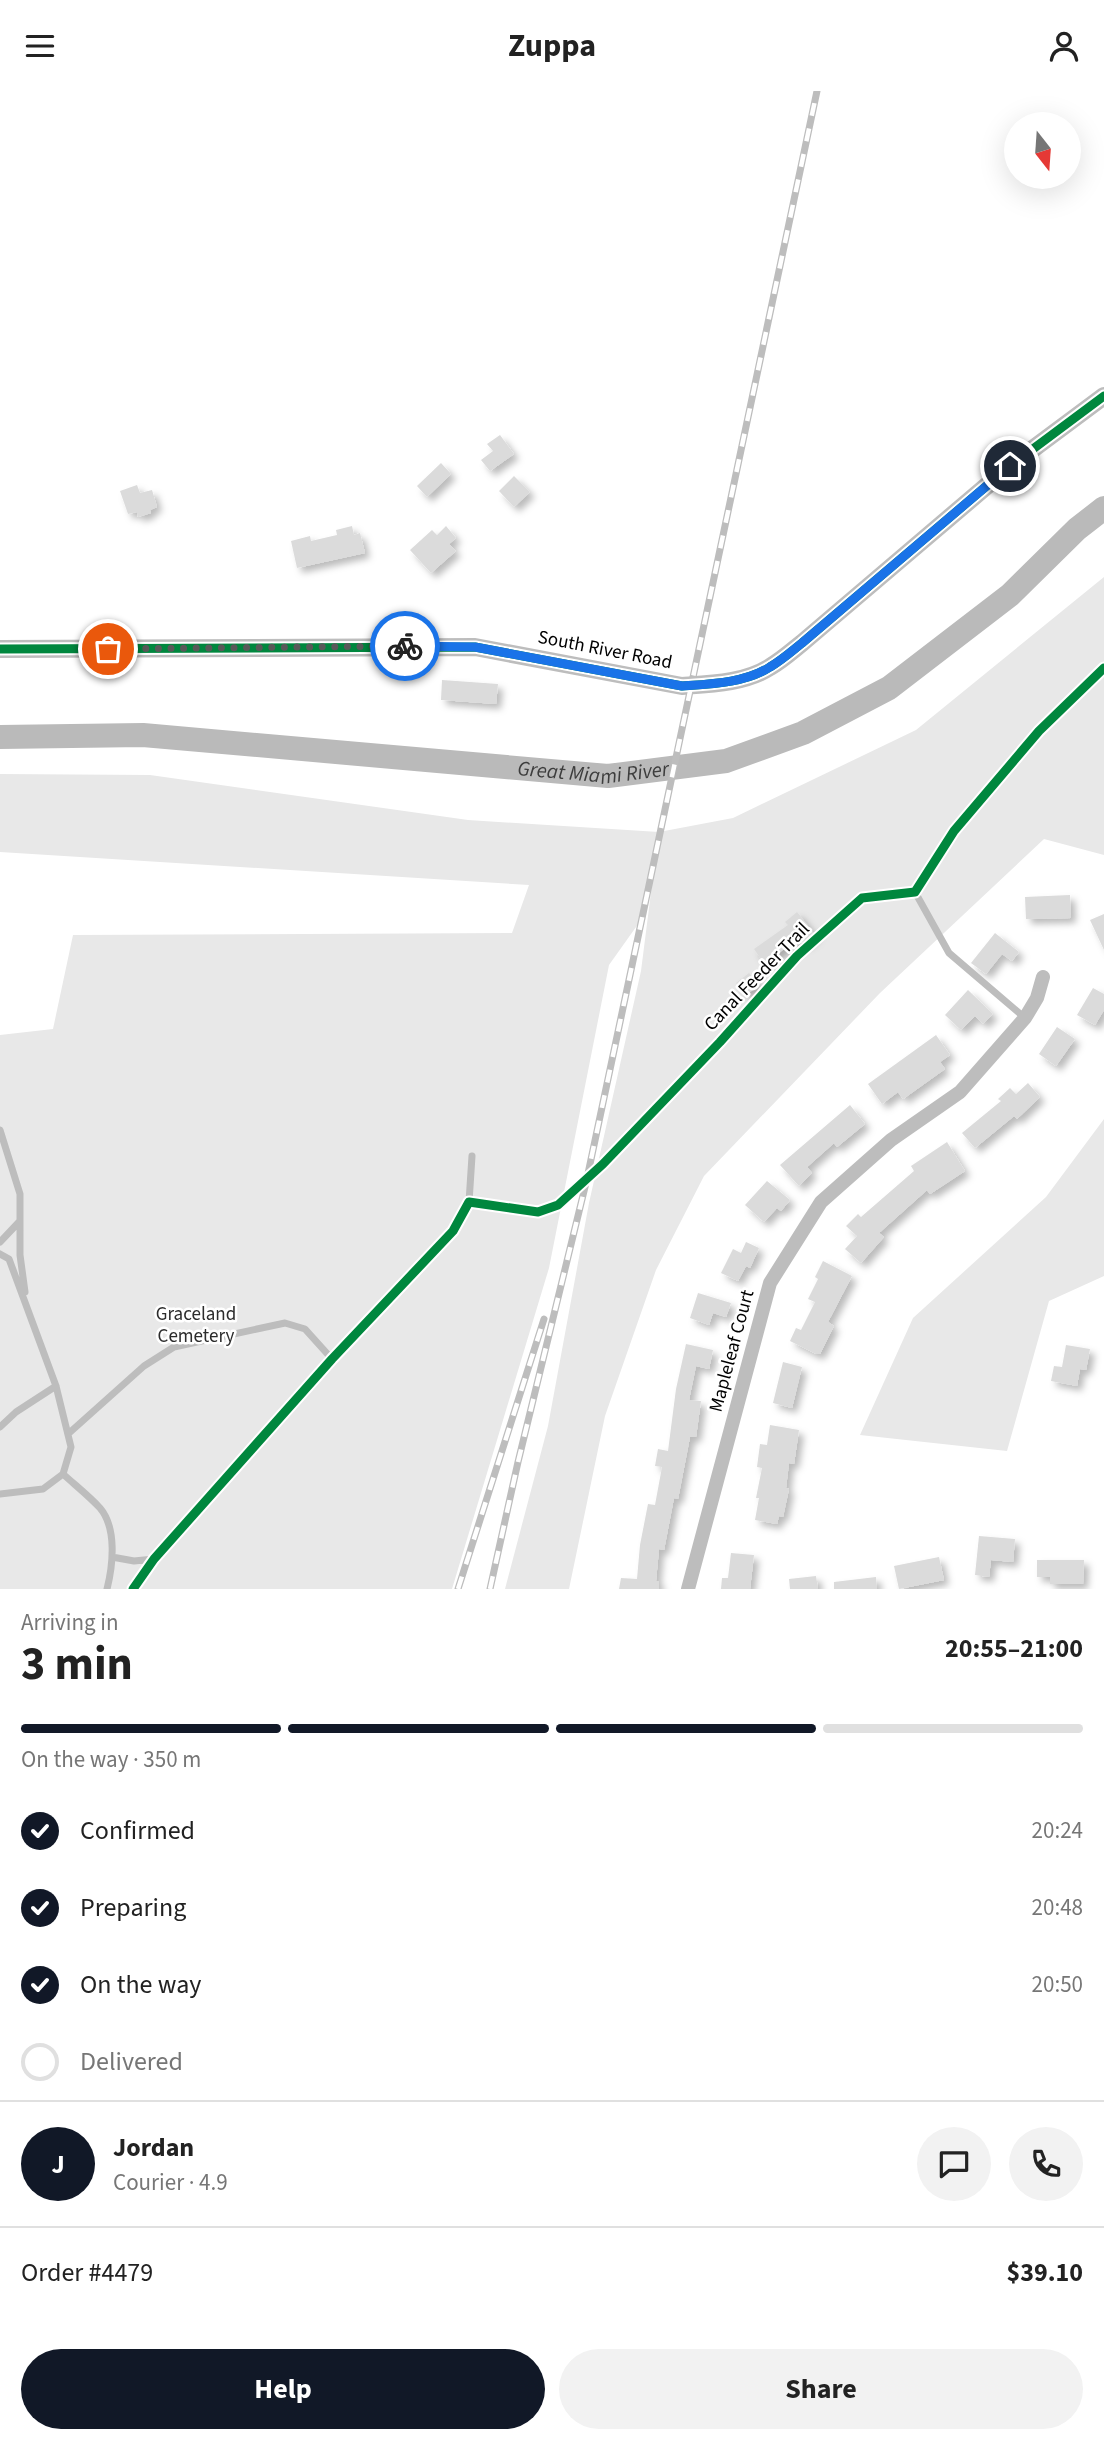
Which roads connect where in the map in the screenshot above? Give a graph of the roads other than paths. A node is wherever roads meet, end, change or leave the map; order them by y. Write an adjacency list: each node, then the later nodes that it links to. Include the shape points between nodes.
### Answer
1 (1104, 396): 2 (street, South River Road, via 1010,466 802,643 768,669 743,678 682,686 475,647)
2 (0, 649)
3 (915, 892): 5 (lane, via 949,953)
4 (1043, 977): 5 (street, Mapleleaf Court)
5 (1025, 1018): 22 (street, Mapleleaf Court, via 960,1092 891,1140 821,1202 771,1283)
6 (0, 1130): 8 (lane, via 20,1194)
7 (472, 1156): 12 (lane, via 470,1202 453,1231)
8 (19, 1222): 9 (lane); 11 (lane)
9 (0, 1242)
10 (0, 1254): 11 (lane, via 9,1259)
11 (27, 1306): 13 (lane)
12 (332, 1359): 15 (lane, via 305,1329 285,1323 174,1347 144,1366); 19 (lane)
13 (56, 1387): 14 (lane); 15 (lane)
14 (0, 1427)
15 (68, 1434): 16 (lane, via 71,1447)
16 (63, 1474): 17 (lane, via 43,1489); 18 (lane, via 108,1522)
17 (0, 1494)
18 (112, 1557): 19 (lane); 20 (lane)
19 (154, 1559): 21 (lane)
20 (107, 1589)
21 (133, 1589)
22 (688, 1589)

